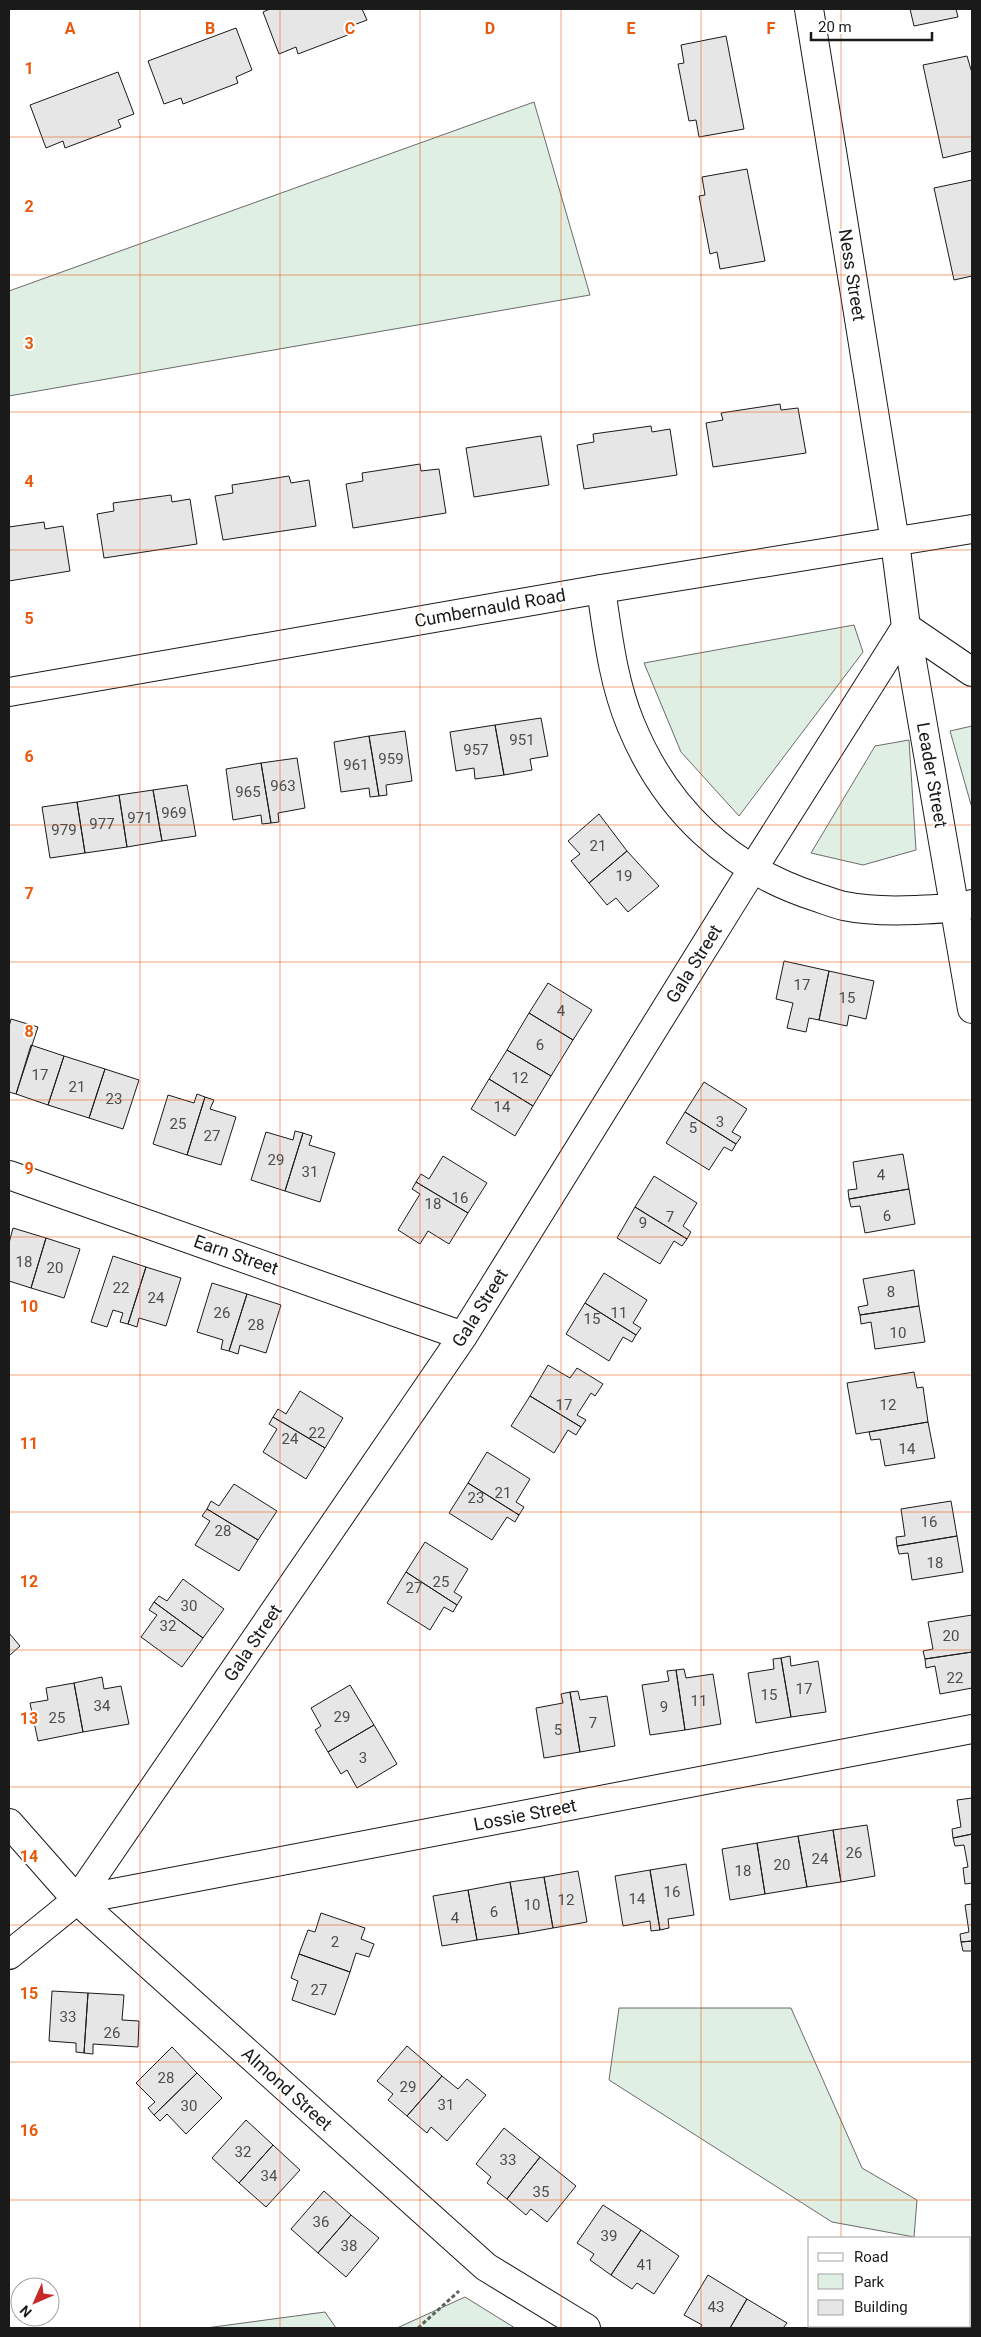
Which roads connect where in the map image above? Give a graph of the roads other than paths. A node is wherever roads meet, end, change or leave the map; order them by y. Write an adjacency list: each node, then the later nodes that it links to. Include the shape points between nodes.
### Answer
1 (809, 9): 3 (street, Ness Street)
2 (972, 529): 3 (street, Cumbernauld Road)
3 (895, 542): 4 (street, Cumbernauld Road); 5 (street, Leader Street)
4 (601, 589): 7 (street, Cumbernauld Road); 8 (street, via 614,676 631,726 652,767 674,800 707,837)
5 (906, 626): 6 (street); 8 (street, Gala Street); 9 (street, Leader Street)
6 (972, 672)
7 (9, 692)
8 (752, 870): 9 (street, via 792,889 844,906 892,911); 12 (street, Gala Street)
9 (964, 907): 10 (street, Leader Street)
10 (972, 1008)
11 (9, 1175): 12 (street, Earn Street)
12 (463, 1336): 15 (street, Gala Street)
13 (972, 1729): 15 (street, Lossie Street)
14 (9, 1823): 15 (street, Almond Street)
15 (77, 1900): 16 (street, Gala Street); 17 (street, Almond Street, via 486,2268)
16 (9, 1955)
17 (586, 2328)

